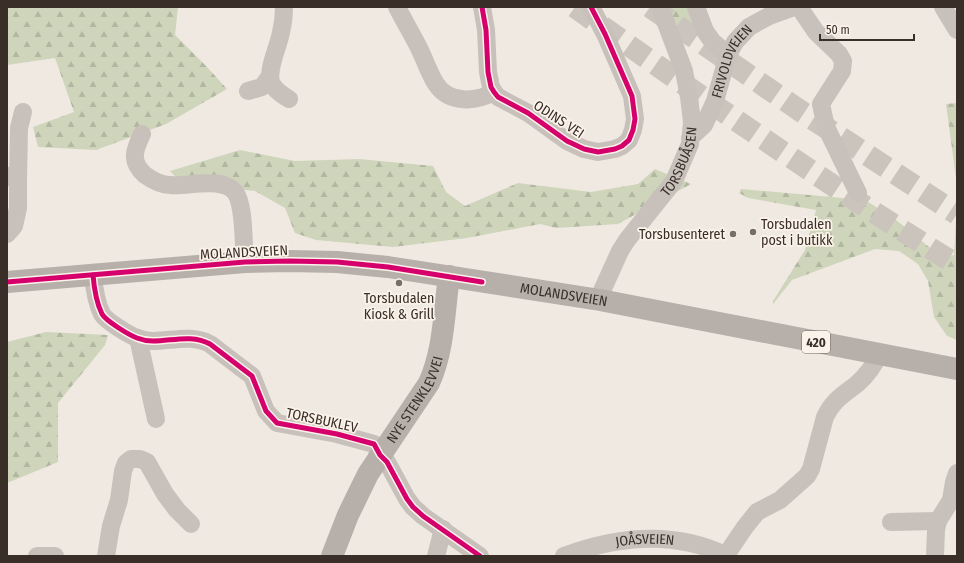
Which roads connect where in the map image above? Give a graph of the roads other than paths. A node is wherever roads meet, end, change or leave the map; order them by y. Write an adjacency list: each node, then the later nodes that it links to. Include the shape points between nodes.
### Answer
1 (284, 7): 12 (street, via 281,32)
2 (397, 7): 14 (street, via 437,86 453,98 462,100 485,97)
3 (482, 7): 14 (street, via 488,72)
4 (591, 7): 14 (street, ODINS VEI, via 632,96 635,119 629,140 615,149 598,152 584,149 567,141)
5 (660, 7): 18 (street, TORSBUÅSEN, via 684,71 692,122)
6 (696, 7): 11 (street, via 708,36)
7 (794, 7): 11 (street, FRIVOLDVEIEN, via 749,27 735,42)
8 (799, 7): 20 (street, via 816,32 843,61 842,71 821,104 826,127)
9 (944, 7): 10 (street)
10 (957, 30)
11 (728, 55): 18 (street, FRIVOLDVEIEN, via 715,101 704,125)
12 (270, 76): 13 (street, via 262,87); 15 (street, via 274,88)
13 (248, 91)
14 (494, 92)
15 (289, 99)
16 (23, 112): 19 (street)
17 (142, 134): 22 (street, MOLANDSVEIEN, via 134,158 141,171 150,179 170,185 220,184 235,192 242,215)
18 (690, 138): 26 (street, TORSBUÅSEN, via 690,144 674,182 620,251)
19 (12, 178): 21 (street, via 18,208 14,226)
20 (858, 193)
21 (7, 234)
22 (245, 262): 23 (main road, MOLANDSVEIEN / 420); 24 (main road, MOLANDSVEIEN / 420, via 337,262)
23 (93, 275): 25 (main road, MOLANDSVEIEN / 420); 27 (street, TORSBUKLEV, via 98,305 103,316)
24 (449, 276): 26 (main road, MOLANDSVEIEN / 420); 31 (main road, NYE STENKLEVVEI, via 442,338 429,384)
25 (7, 282)
26 (600, 300): 28 (main road, MOLANDSVEIEN / 420)
27 (138, 338): 30 (street); 31 (street, TORSBUKLEV, via 151,341 189,338 205,341 252,376 266,411 277,423 374,444)
28 (879, 354): 29 (main road, MOLANDSVEIEN / 420); 45 (street, JOÅSVEIEN, via 868,374 829,409 812,469 807,476 780,500 757,512)
29 (957, 369)
30 (156, 419)
31 (380, 455): 37 (street, TORSBUKLEV, via 387,462 407,499 423,516); 41 (main road, NYE STENKLEVVEI, via 348,515)
32 (957, 473): 33 (street, via 954,482)
33 (954, 501): 34 (street)
34 (938, 521): 35 (street); 46 (street)
35 (891, 522)
36 (191, 524): 40 (street, via 165,494 147,462 131,459 123,471)
37 (443, 530): 42 (street); 43 (street, TORSBUKLEV)
38 (37, 556): 39 (street)
39 (55, 556)
40 (106, 556)
41 (332, 556)
42 (436, 556)
43 (480, 556)
44 (564, 556): 45 (street, JOÅSVEIEN, via 618,541 654,538 679,540)
45 (727, 556)
46 (935, 556)

